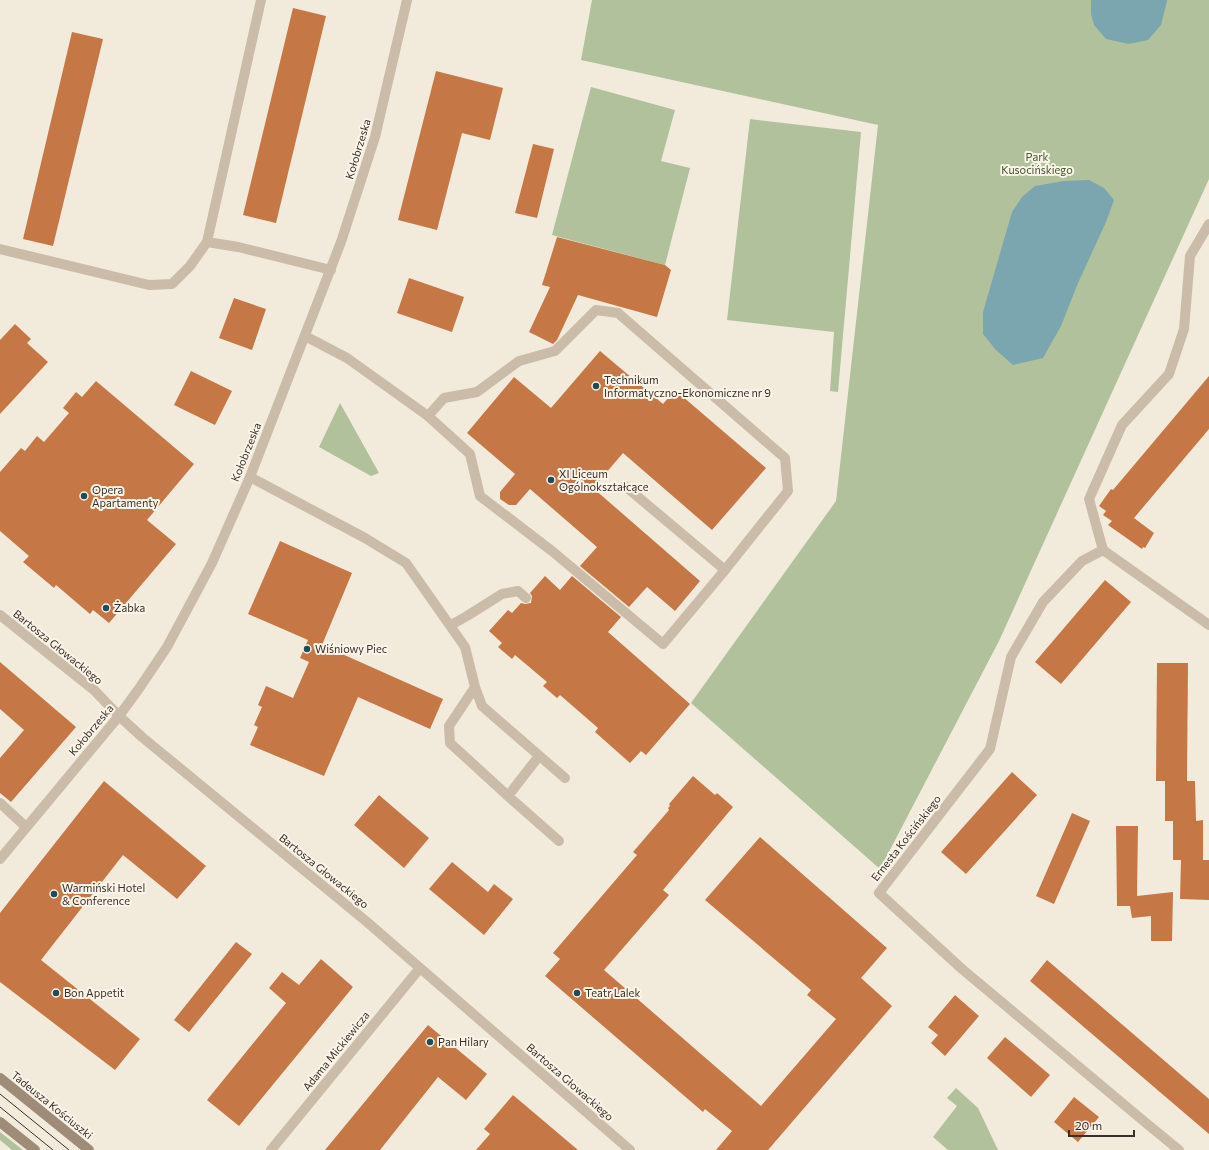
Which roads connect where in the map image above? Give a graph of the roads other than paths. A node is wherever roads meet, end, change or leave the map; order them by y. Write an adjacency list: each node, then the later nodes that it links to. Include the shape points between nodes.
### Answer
1 (261, 0): 4 (street)
2 (407, 0): 6 (street, Kołobrzeska, via 375,137)
3 (1209, 224): 11 (street, via 1190,256 1184,329 1170,374 1122,425 1089,499)
4 (207, 242): 5 (street, via 186,271 172,284 149,285); 6 (street)
5 (0, 249)
6 (331, 270): 7 (street, Kołobrzeska)
7 (305, 336): 8 (street, via 347,358); 9 (street, Kołobrzeska)
8 (428, 416): 12 (street, via 470,454 480,496 552,551 663,644); 12 (street, via 444,398 477,392 519,361 555,351 596,310 618,313 785,458 788,490)
9 (250, 477): 15 (street, via 365,538 406,563); 18 (street, Kołobrzeska, via 212,564 167,648)
10 (625, 486): 12 (street)
11 (1103, 550): 16 (street); 33 (street, Ernesta Kościńskiego, via 1082,561 1043,602 1011,657 990,749 879,893 962,969)
12 (725, 570)
13 (526, 598): 15 (street, via 518,591 502,594)
14 (0, 615): 18 (street, Bartosza Głowackiego, via 94,690)
15 (450, 625): 17 (street, via 465,647)
16 (1209, 626)
17 (475, 687): 19 (street, via 482,706); 21 (street, via 448,726 450,743)
18 (119, 716): 23 (street, Kołobrzeska); 26 (street, Bartosza Głowackiego)
19 (539, 756): 20 (street); 21 (street)
20 (565, 778)
21 (508, 796): 24 (street)
22 (0, 803): 23 (street)
23 (26, 826): 25 (street, Kołobrzeska)
24 (559, 841)
25 (0, 859)
26 (420, 968): 31 (street, Adama Mickiewicza); 32 (street, Bartosza Głowackiego)
27 (0, 1078): 30 (street, Tadeusza Kościuszki)
28 (0, 1122): 29 (street)
29 (35, 1150)
30 (89, 1150)
31 (271, 1150)
32 (630, 1150)
33 (1180, 1150)

